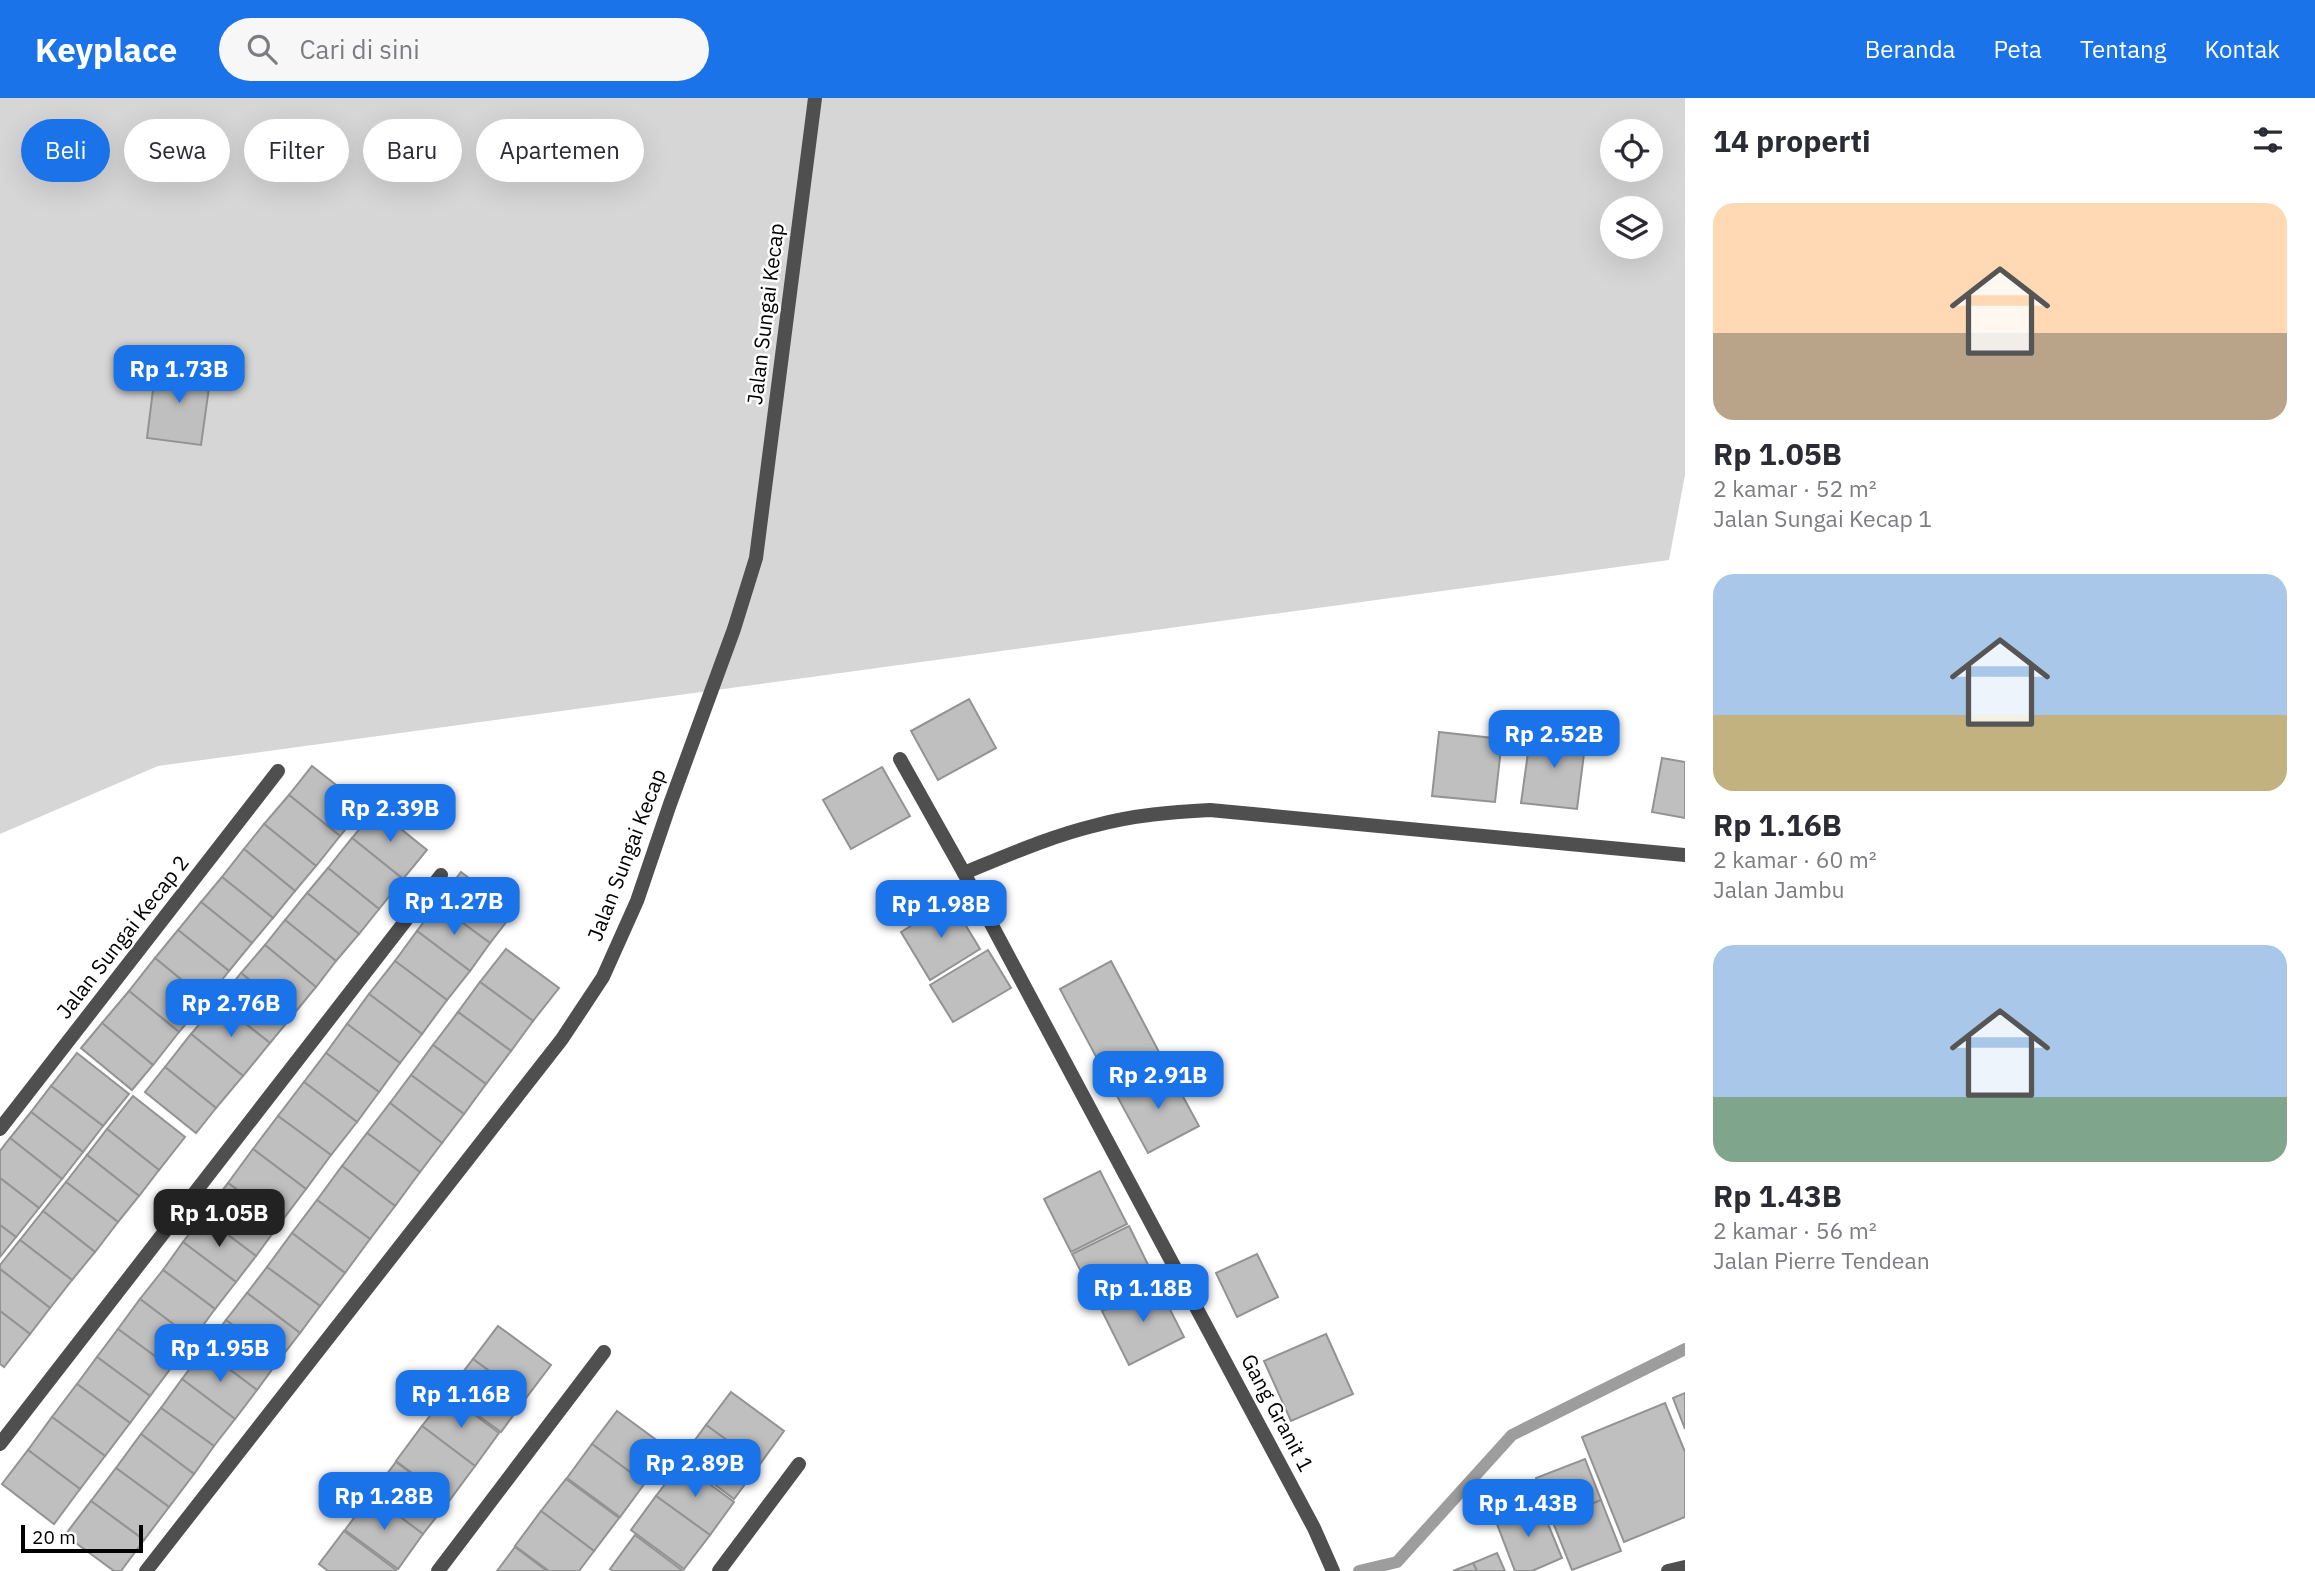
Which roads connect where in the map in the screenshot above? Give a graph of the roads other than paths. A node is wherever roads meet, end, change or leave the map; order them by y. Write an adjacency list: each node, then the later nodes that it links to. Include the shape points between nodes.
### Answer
1 (815, 98): 12 (street, Jalan Sungai Kecap, via 756,558 638,901 603,977 562,1039)
2 (901, 759): 5 (street, Gang Granit 1)
3 (278, 771): 7 (street, Jalan Sungai Kecap 2)
4 (1685, 855): 5 (street, via 1210,810 1098,824)
5 (964, 873): 15 (street, Gang Granit 1)
6 (441, 875): 9 (street)
7 (0, 1129)
8 (604, 1352): 13 (street)
9 (0, 1444)
10 (799, 1464): 14 (street)
11 (1685, 1567): 16 (street)
12 (146, 1571)
13 (438, 1571)
14 (719, 1571)
15 (1334, 1571)
16 (1668, 1571)

